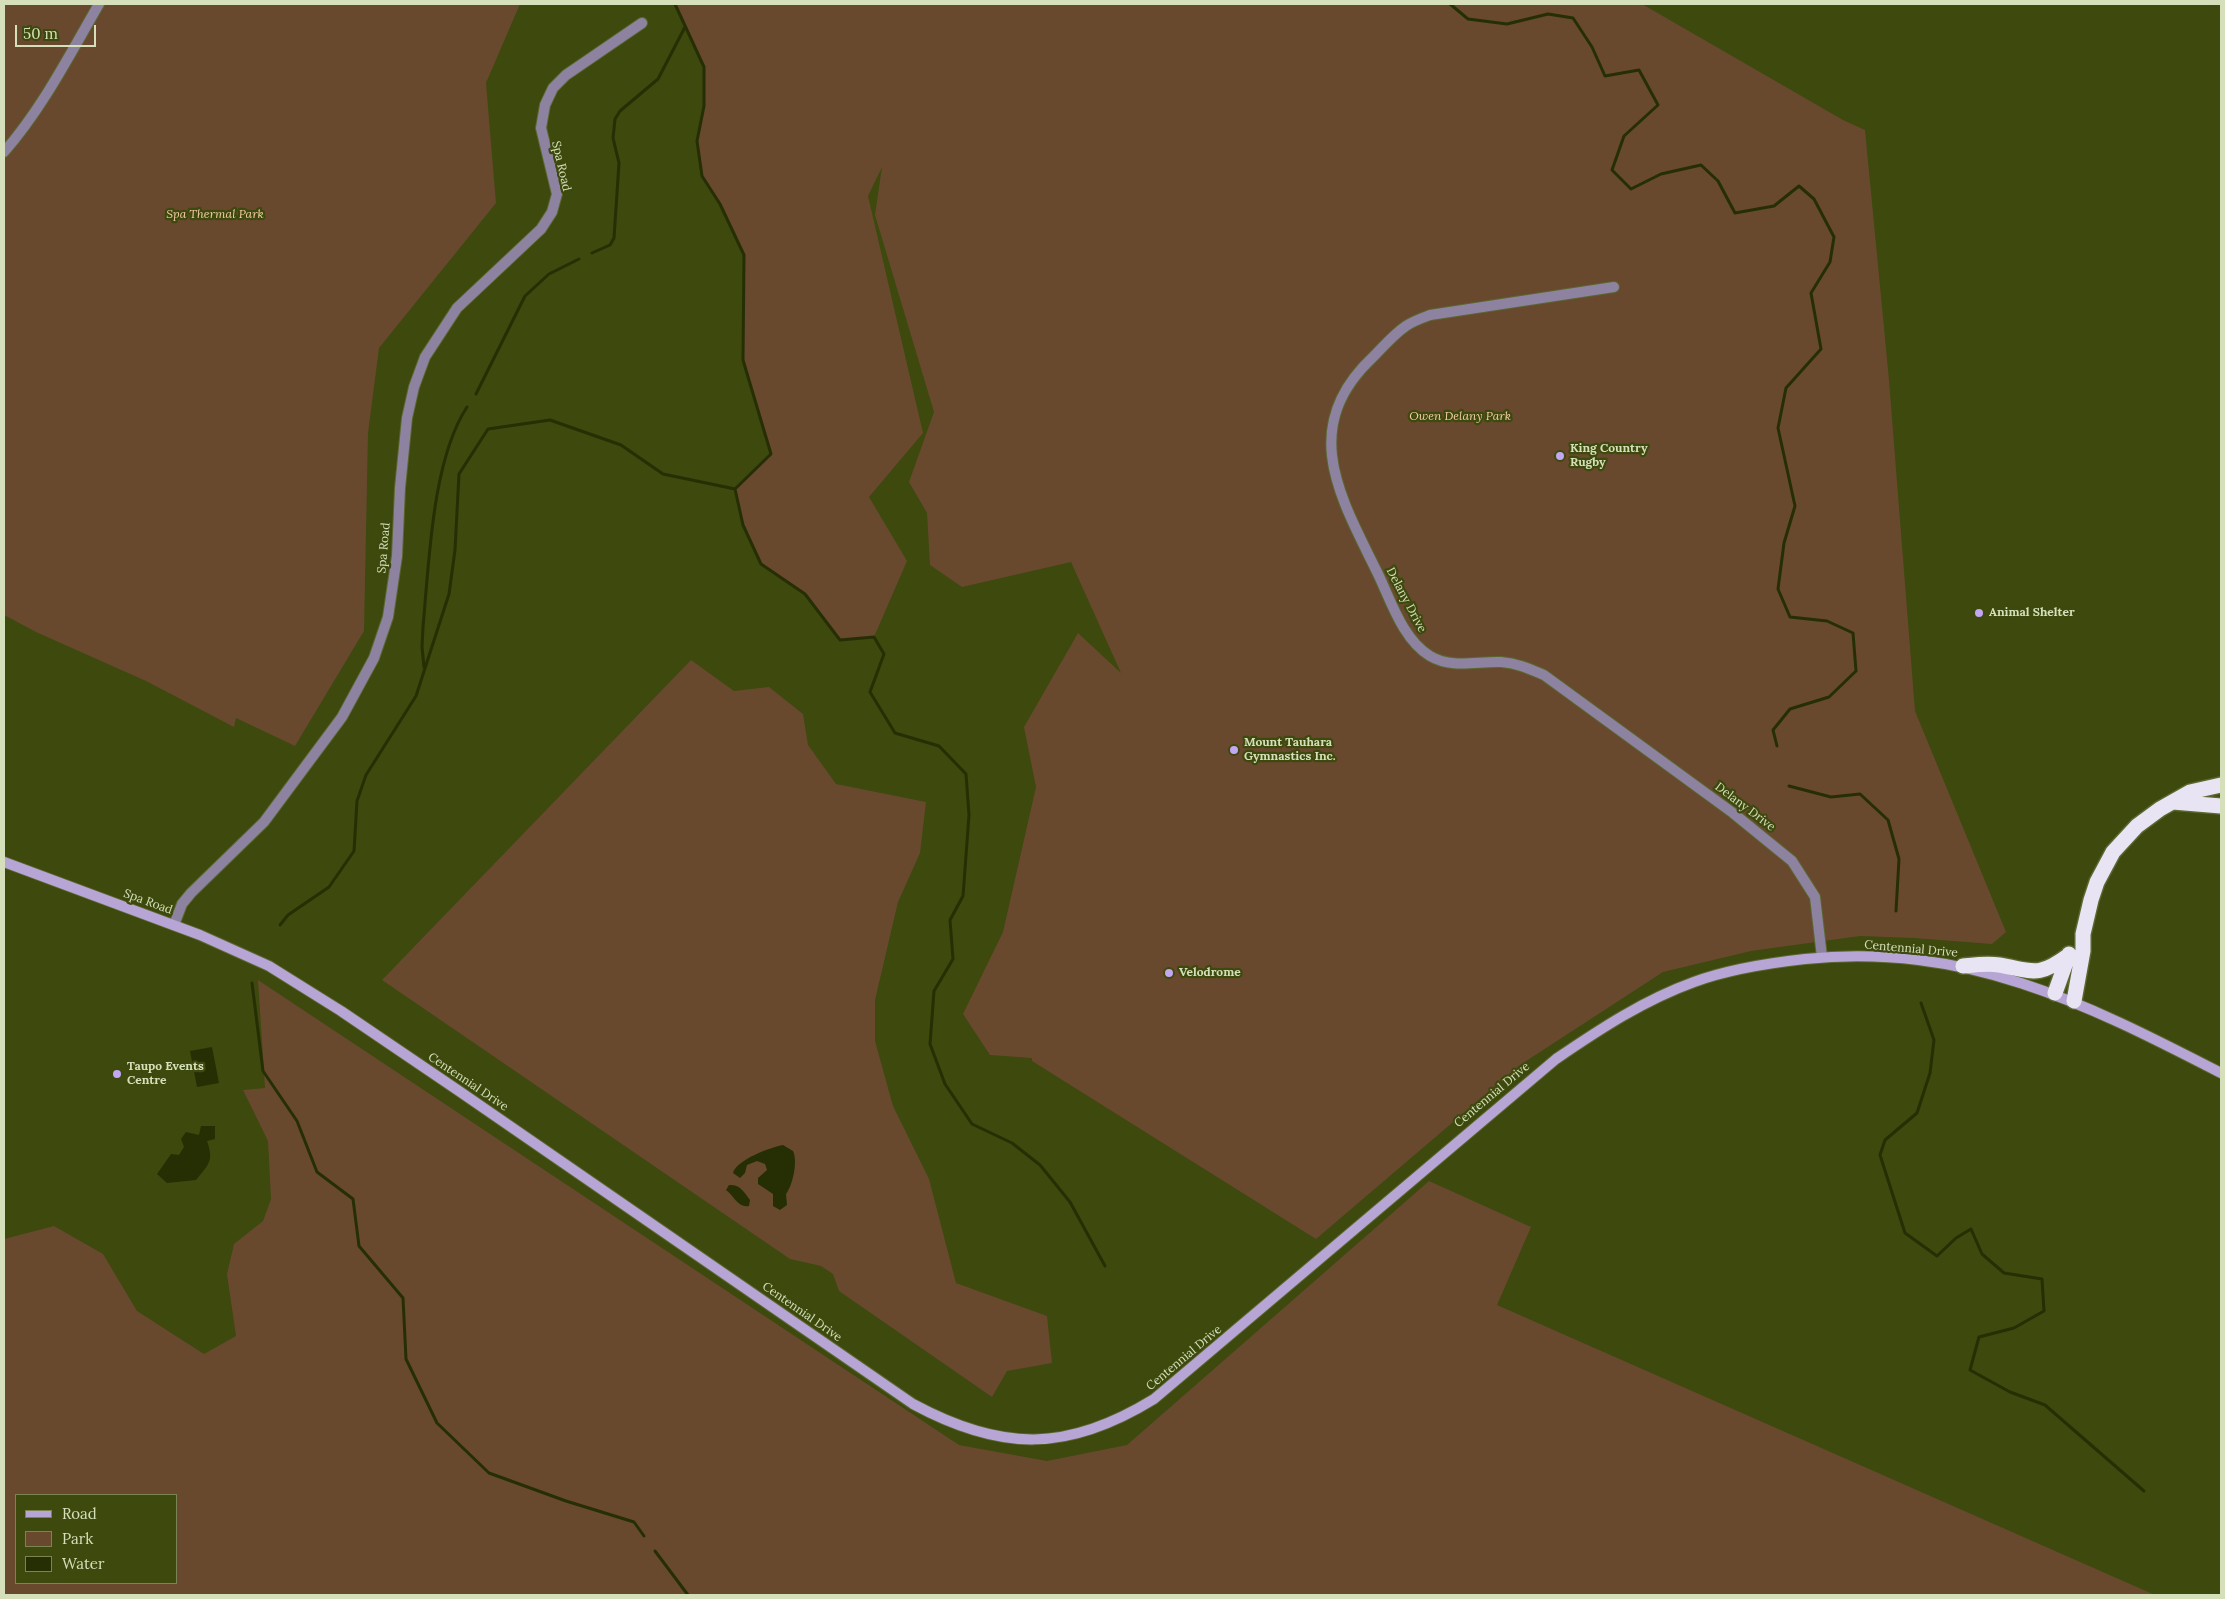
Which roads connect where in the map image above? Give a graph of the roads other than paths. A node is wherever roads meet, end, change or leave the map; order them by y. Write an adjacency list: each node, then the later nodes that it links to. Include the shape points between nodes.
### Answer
1 (99, 4): 3 (street, via 55,80)
2 (642, 23): 9 (street, Spa Road, via 566,75 553,88 545,105 541,128 557,194 552,212 541,229 457,308 425,357 407,418 397,556 388,617 374,658 342,717 264,822 191,893 182,904)
3 (4, 152)
4 (1614, 287): 12 (street, Delany Drive, via 1430,315 1406,326 1363,367 1339,398 1332,426 1332,465 1341,500 1415,645 1443,662 1510,663 1544,675 1733,813 1792,861 1809,885 1815,897)
5 (2221, 784): 6 (highway, via 2190,792)
6 (2173, 802): 7 (highway); 10 (highway, via 2137,826 2113,852 2097,882)
7 (2221, 806)
8 (4, 862): 9 (main road, Spa Road)
9 (174, 925): 12 (main road, Centennial Drive, via 243,952 326,1001 913,1404 970,1431 1023,1440 1050,1439 1102,1427 1154,1399 1530,1080 1563,1054 1626,1014 1696,981 1759,965)
10 (2082, 934): 11 (highway, via 2072,945); 15 (highway)
11 (2069, 955): 13 (highway, via 2052,967 2037,972 1997,965); 14 (highway)
12 (1822, 957): 13 (main road, Centennial Drive, via 1886,957)
13 (1963, 966): 14 (main road, Centennial Drive)
14 (2055, 993): 15 (main road, Centennial Drive)
15 (2074, 1001): 16 (main road, Centennial Drive)
16 (2221, 1073)

